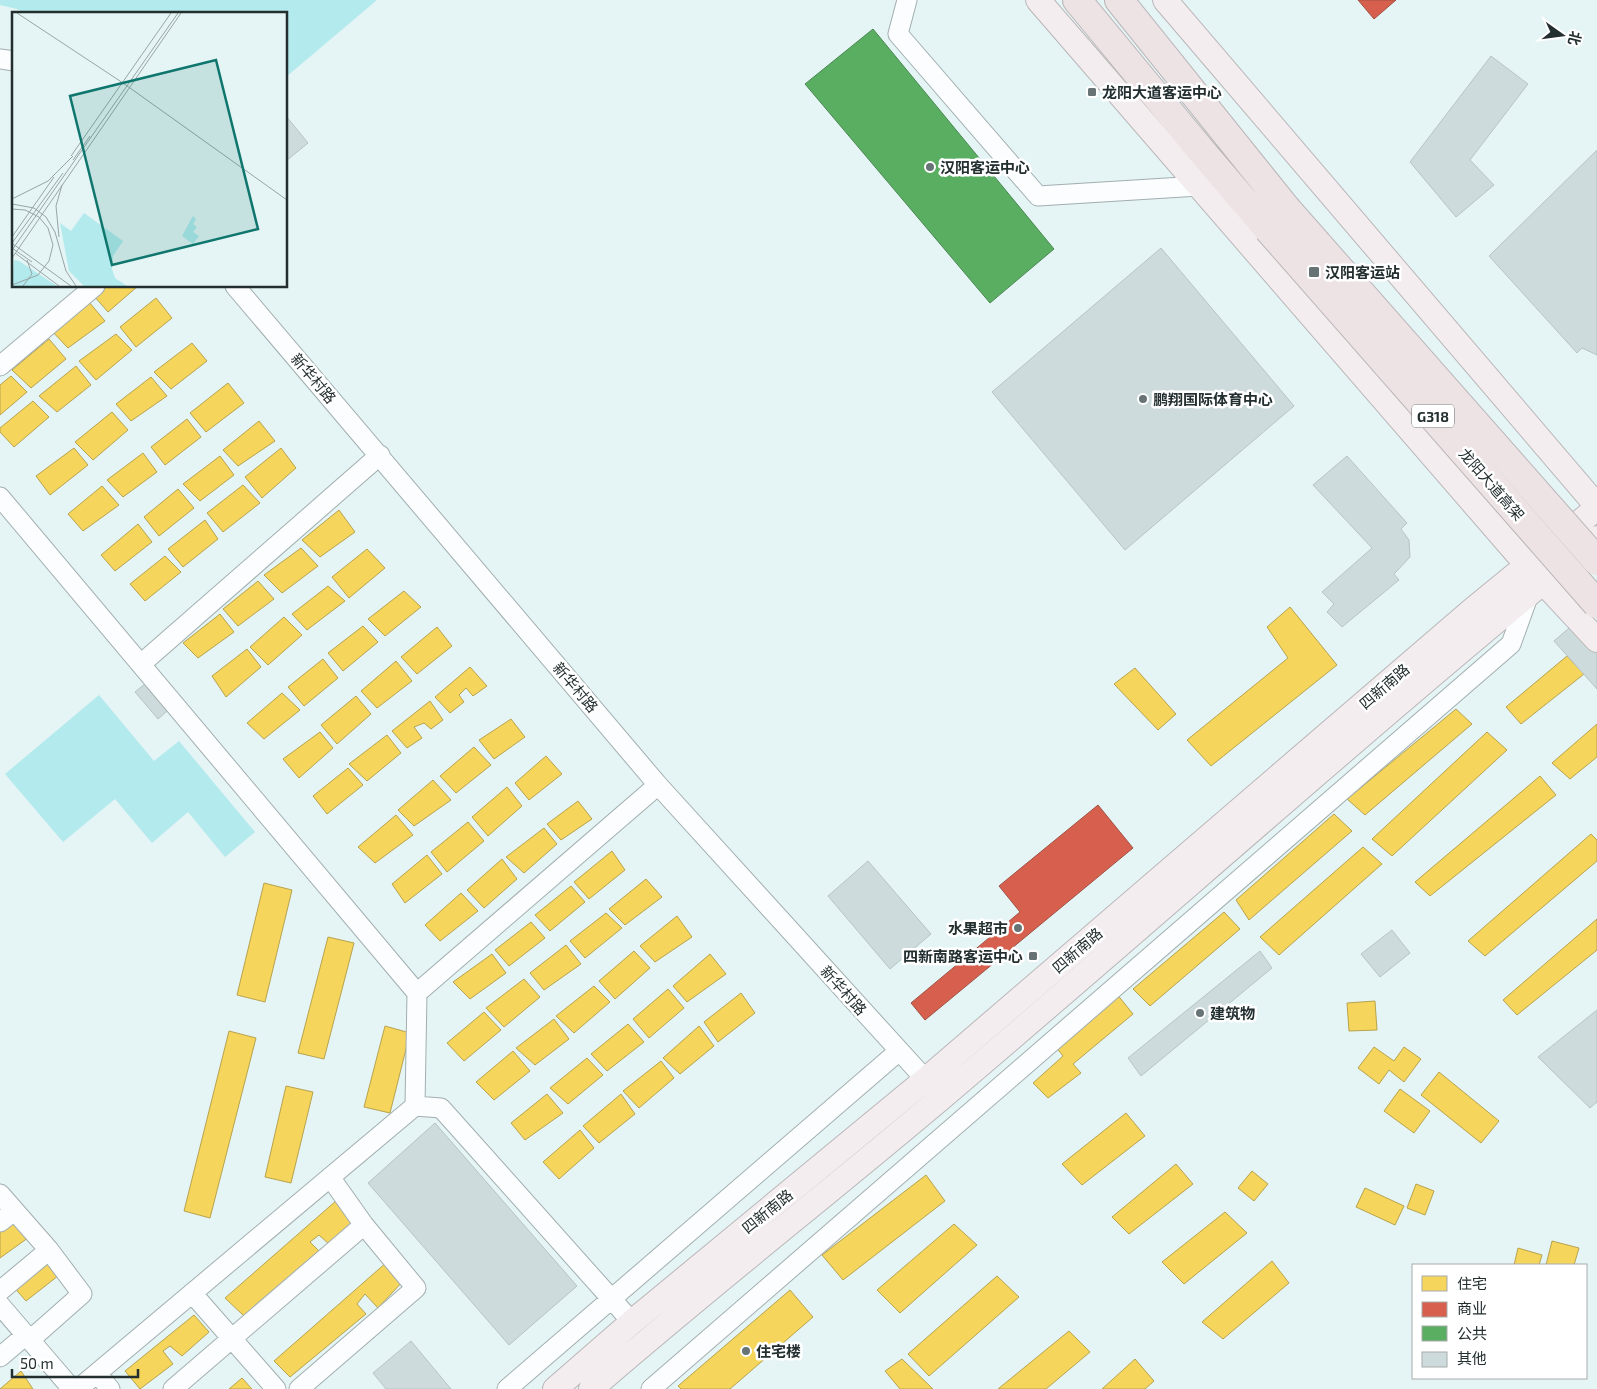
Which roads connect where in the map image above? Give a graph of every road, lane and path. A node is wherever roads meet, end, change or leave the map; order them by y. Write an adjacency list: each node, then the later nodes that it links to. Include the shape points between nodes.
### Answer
1 (908, 0): 6 (street, via 898,34 1038,196)
2 (1038, 0): 6 (main road)
3 (1077, 0): 17 (highway, 龙阳大道高架 / G318, bridge, via 1268,229)
4 (1165, 0): 12 (main road)
5 (1125, 6): 14 (highway, 龙阳大道高架 / G318, bridge, via 1286,208)
6 (1199, 186): 15 (main road)
7 (93, 288): 9 (street)
8 (237, 288): 10 (street, 新华村路)
9 (0, 366)
10 (380, 455): 19 (street); 20 (street, 新华村路)
11 (0, 497): 19 (street)
12 (1597, 507): 15 (main road, 四新南路)
13 (1597, 538): 16 (main road, 四新南路)
14 (1597, 561)
15 (1527, 565): 16 (main road); 23 (main road, 四新南路)
16 (1536, 588): 18 (main road); 47 (main road, 四新南路, via 946,1094); 48 (street, via 1511,644)
17 (1597, 604)
18 (1597, 640)
19 (140, 664): 21 (street)
20 (658, 785): 21 (street); 22 (street, 新华村路)
21 (417, 993): 24 (street)
22 (899, 1051): 23 (street, 新华村路); 32 (street)
23 (926, 1080): 34 (main road, 四新南路)
24 (415, 1106): 25 (street); 32 (street, via 441,1108)
25 (330, 1178): 28 (street); 31 (street)
26 (0, 1194): 27 (street)
27 (7, 1217): 29 (street)
28 (364, 1225): 36 (street); 44 (street, via 416,1288)
29 (48, 1250): 30 (street); 35 (street, via 82,1294)
30 (0, 1291)
31 (192, 1293): 36 (street); 38 (street)
32 (612, 1299): 34 (street); 45 (street)
33 (0, 1305): 35 (street)
34 (632, 1322): 46 (main road, 四新南路)
35 (28, 1338): 37 (street); 39 (street)
36 (232, 1339): 42 (street); 43 (street)
37 (0, 1358)
38 (97, 1373): 40 (street); 41 (street)
39 (72, 1389)
40 (78, 1389)
41 (110, 1389)
42 (173, 1389)
43 (276, 1389)
44 (299, 1389)
45 (507, 1389)
46 (555, 1389)
47 (590, 1389)
48 (651, 1389)

